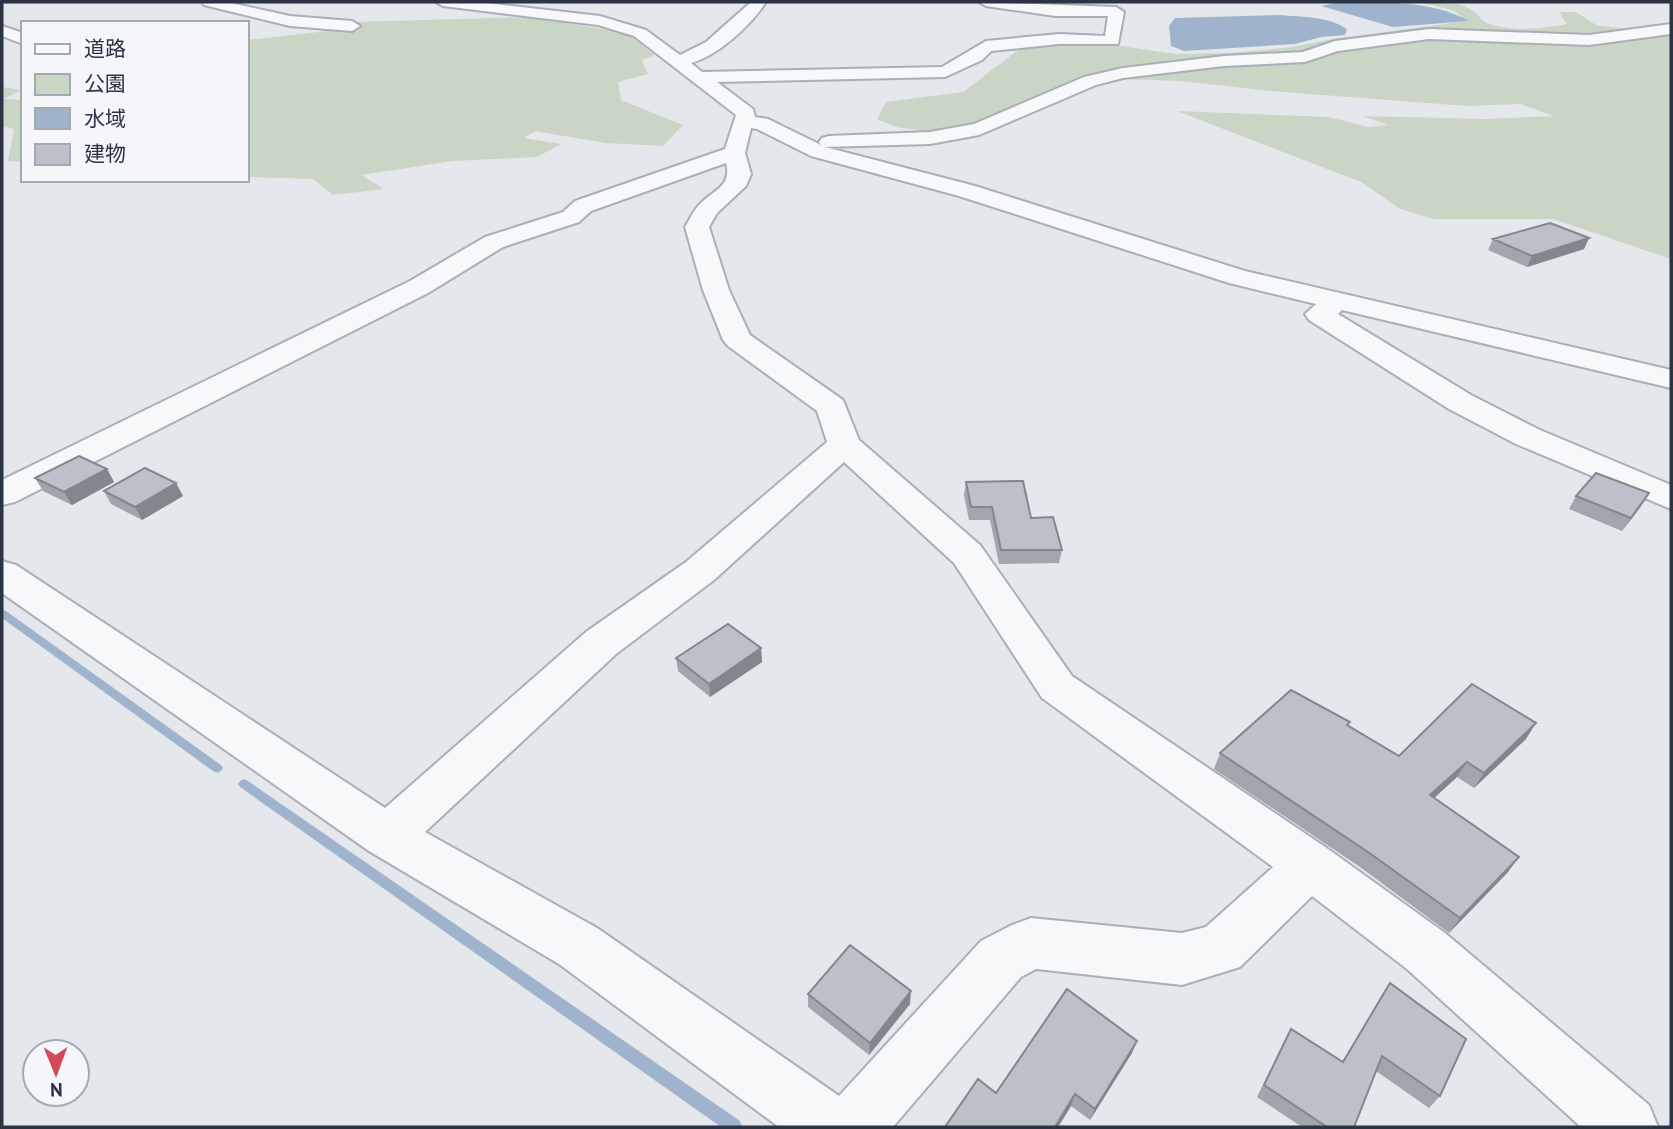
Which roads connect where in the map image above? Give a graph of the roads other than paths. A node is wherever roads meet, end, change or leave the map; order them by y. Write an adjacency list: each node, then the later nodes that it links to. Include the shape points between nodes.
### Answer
1 (209, 2): 5 (street, via 290,21)
2 (443, 2): 9 (street, via 600,21 640,33)
3 (760, 2): 9 (street, via 707,52)
4 (986, 2): 10 (street, via 1055,11 1116,12 1112,41 1059,39 986,46 945,72)
5 (352, 26)
6 (1671, 29): 12 (street, via 1589,40 1429,34 1335,46 1305,57 1123,73 1090,81 979,129 909,139)
7 (2, 31): 8 (street)
8 (21, 38)
9 (678, 61): 10 (street)
10 (698, 77): 11 (street, via 746,113)
11 (738, 137): 12 (street, via 761,123); 15 (street, via 740,174 735,186 707,209 697,227 716,290 738,340 832,407); 16 (street, via 583,206 571,217 494,242 419,287)
12 (802, 145): 13 (street, via 968,191 1237,277)
13 (1338, 302): 14 (street); 17 (street, via 1319,314 1460,402 1528,438)
14 (1671, 379)
15 (844, 443): 19 (street, via 700,571 601,643); 20 (street, via 967,554 1057,687)
16 (2, 494)
17 (1671, 498)
18 (2, 574): 19 (street)
19 (387, 836): 21 (street, via 578,946)
20 (1310, 865): 22 (street, via 1221,948 1182,959 1031,943 1001,959); 23 (street, via 1426,951)
21 (830, 1127)
22 (853, 1127)
23 (1627, 1127)

